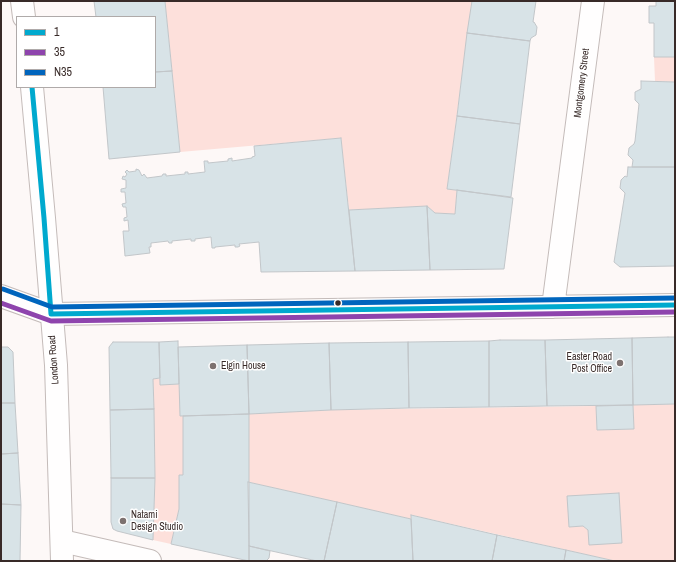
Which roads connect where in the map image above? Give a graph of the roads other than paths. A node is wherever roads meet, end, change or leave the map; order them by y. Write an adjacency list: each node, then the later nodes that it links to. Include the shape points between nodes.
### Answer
1 (593, 1): 5 (street, Montgomery Street)
2 (32, 88): 6 (street, London Road)
3 (1, 296): 6 (street)
4 (675, 305): 5 (street)
5 (553, 307): 6 (street)
6 (51, 314): 7 (street, London Road, via 56,365)
7 (62, 551): 8 (street)
8 (150, 561)

